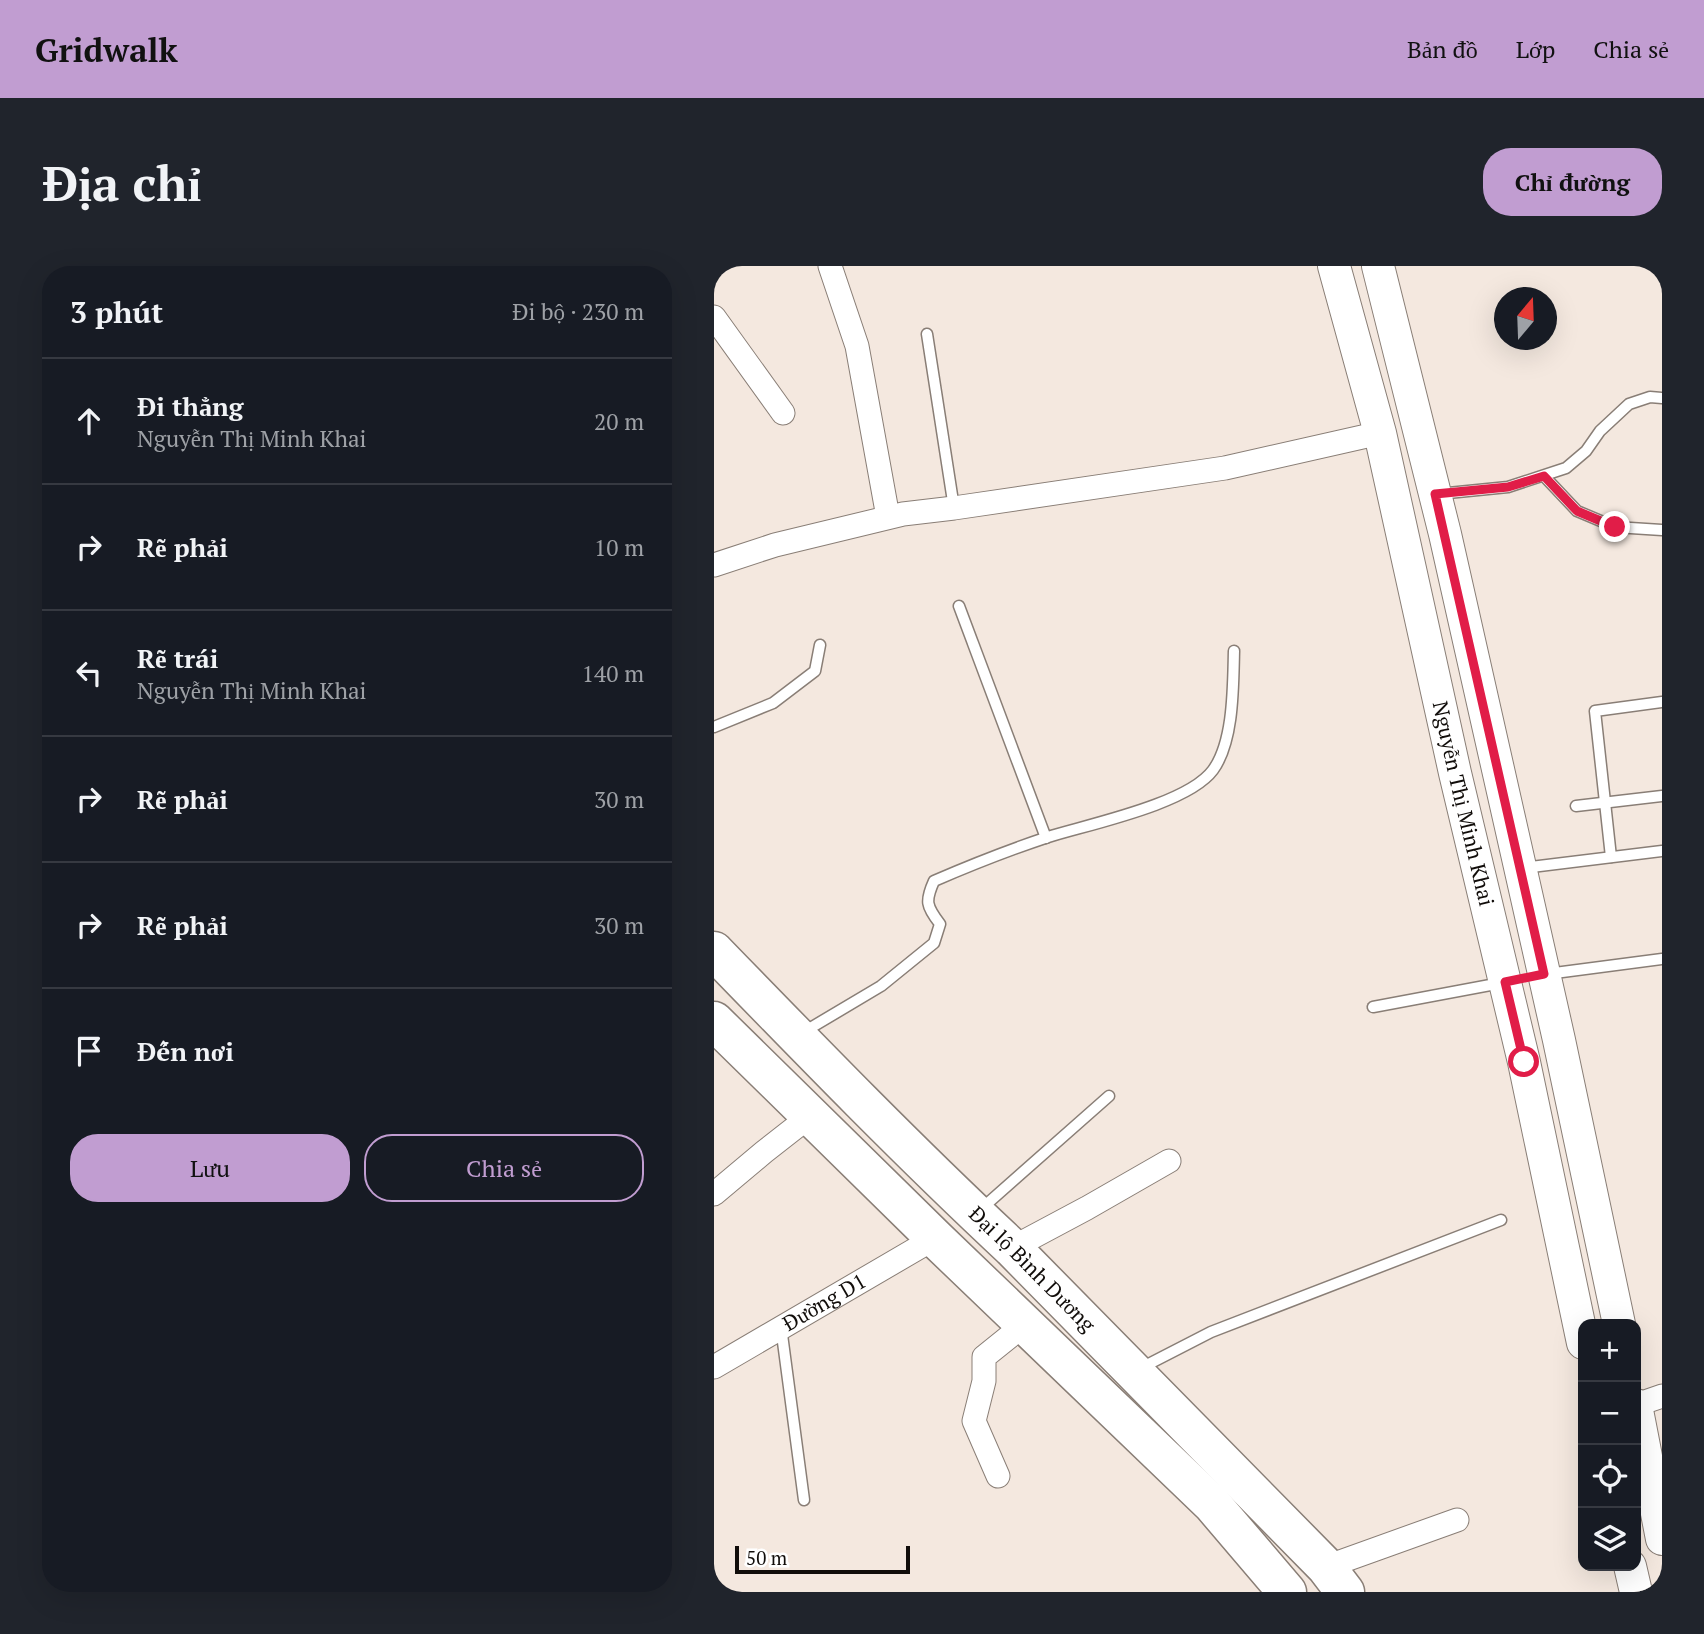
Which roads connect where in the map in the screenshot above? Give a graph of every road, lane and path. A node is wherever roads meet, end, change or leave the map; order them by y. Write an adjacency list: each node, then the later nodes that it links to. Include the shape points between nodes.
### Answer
1 (830, 266): 12 (street, via 857,346)
2 (1334, 266): 8 (main road, Nguyễn Thị Minh Khai)
3 (1378, 266): 10 (main road, Nguyễn Thị Minh Khai)
4 (714, 317): 7 (street)
5 (927, 334): 11 (lane)
6 (1662, 398): 9 (lane, via 1629,404 1566,468)
7 (783, 413)
8 (1380, 433): 11 (street, via 1225,468); 27 (main road, Nguyễn Thị Minh Khai)
9 (1544, 476): 10 (lane, via 1508,487); 13 (lane, via 1577,511 1615,527)
10 (1435, 494): 26 (main road, Nguyễn Thị Minh Khai)
11 (954, 508): 12 (street)
12 (888, 517): 14 (street)
13 (1662, 530)
14 (714, 565)
15 (959, 606): 23 (lane)
16 (820, 645): 19 (lane, via 815,671 774,703)
17 (1234, 651): 23 (lane, via 1230,724 1214,770 1197,786 1171,799)
18 (1662, 702): 21 (lane, via 1595,711)
19 (714, 727)
20 (1662, 796): 21 (lane)
21 (1604, 803): 22 (lane); 25 (lane)
22 (1576, 806)
23 (1046, 838): 34 (lane, via 934,881 927,897 940,924 934,943 881,986)
24 (1662, 851): 25 (lane)
25 (1611, 857): 26 (lane)
26 (1521, 869): 27 (main road); 30 (main road, Nguyễn Thị Minh Khai)
27 (1480, 876): 31 (main road, Nguyễn Thị Minh Khai)
28 (714, 951): 34 (highway, Đại lộ Bình Dương)
29 (1662, 959): 30 (lane)
30 (1544, 974): 31 (main road); 44 (main road, Nguyễn Thị Minh Khai)
31 (1505, 982): 32 (lane); 43 (main road, Nguyễn Thị Minh Khai)
32 (1373, 1007)
33 (714, 1021): 36 (highway, Đại lộ Bình Dương)
34 (796, 1036): 39 (highway, Đại lộ Bình Dương)
35 (1109, 1096): 39 (lane)
36 (810, 1116): 38 (street); 41 (highway, Đại lộ Bình Dương)
37 (1170, 1161): 42 (street)
38 (714, 1194)
39 (975, 1214): 41 (highway); 42 (highway, Đại lộ Bình Dương)
40 (1501, 1220): 48 (lane, via 1211,1332)
41 (935, 1237): 45 (highway, Đại lộ Bình Dương); 46 (street, Đường D1)
42 (1012, 1248): 48 (highway, Đại lộ Bình Dương)
43 (1578, 1319)
44 (1618, 1319)
45 (1025, 1324): 52 (street, via 984,1357 985,1381 974,1421); 58 (highway, Đại lộ Bình Dương, via 1212,1504)
46 (781, 1327): 47 (street, Đường D1); 53 (lane)
47 (714, 1367)
48 (1134, 1372): 57 (highway, Đại lộ Bình Dương)
49 (1662, 1396): 50 (street)
50 (1641, 1403)
51 (1641, 1431): 55 (main road)
52 (998, 1476)
53 (804, 1500)
54 (1457, 1520): 57 (street)
55 (1662, 1539)
56 (1631, 1571): 59 (main road)
57 (1335, 1580)
58 (1287, 1592)
59 (1636, 1592)

